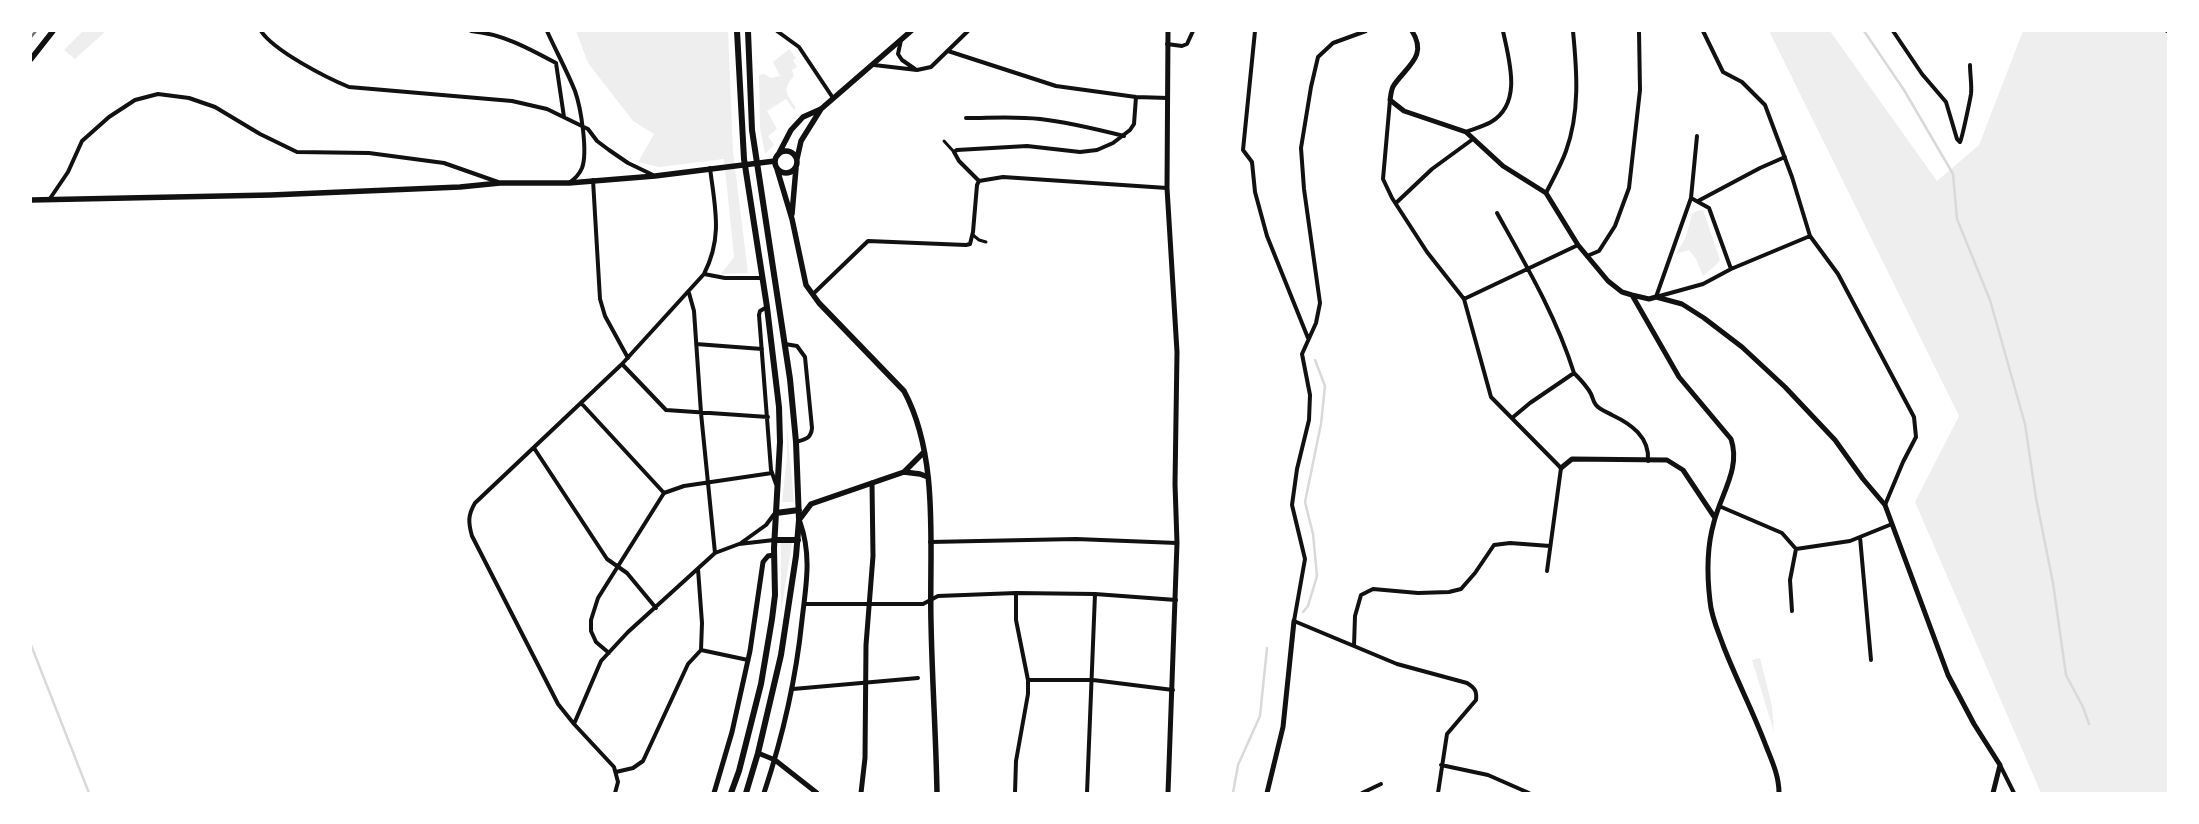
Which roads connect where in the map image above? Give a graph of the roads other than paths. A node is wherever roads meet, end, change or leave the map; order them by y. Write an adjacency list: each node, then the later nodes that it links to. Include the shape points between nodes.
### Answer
1 (53, 31): 23 (main road)
2 (261, 31): 32 (street, via 279,49 349,87 512,100)
3 (472, 31): 32 (street, via 516,42 556,63)
4 (547, 31): 34 (street, via 576,93)
5 (737, 31): 69 (main road, via 744,159)
6 (748, 31): 78 (main road, via 755,162)
7 (777, 31): 28 (street, via 799,47)
8 (911, 31): 20 (main road)
9 (968, 31): 22 (street)
10 (1168, 31): 21 (street)
11 (1193, 31): 21 (street, via 1187,44)
12 (1255, 31): 76 (street, via 1243,150 1252,162 1254,192 1267,236)
13 (1366, 31): 76 (street, via 1333,43 1318,57 1311,87 1301,148 1320,303 1316,324)
14 (1412, 31): 30 (street, via 1419,45 1418,55 1392,86)
15 (1503, 31): 35 (street, via 1512,74 1511,94 1503,112 1492,122)
16 (1573, 31): 53 (street, via 1577,73 1575,115 1566,151)
17 (1638, 31): 65 (street, via 1640,90 1629,188 1615,226 1599,251)
18 (1703, 31): 41 (street, via 1724,72 1742,82 1765,105)
19 (1893, 31): 25 (street, via 1946,102 1960,142 1971,94)
20 (901, 40): 24 (main road); 26 (street, via 898,54)
21 (1167, 44): 29 (street)
22 (948, 51): 26 (street, via 931,66); 27 (street, via 1056,86)
23 (31, 59)
24 (874, 65): 26 (street); 28 (main road)
25 (1970, 65)
26 (917, 70)
27 (1136, 97): 29 (street); 36 (street, via 1134,124)
28 (833, 98): 31 (main road)
29 (1168, 98): 52 (street)
30 (1390, 100): 35 (street, via 1404,111); 58 (street, via 1383,179)
31 (821, 109): 42 (main road, via 797,123); 43 (main road, via 802,141)
32 (564, 117): 34 (street)
33 (966, 118): 36 (street, via 1039,119)
34 (581, 125): 47 (street, via 618,157); 51 (street, via 582,167)
35 (1466, 132): 38 (street)
36 (1125, 136): 40 (street, via 1097,150 1080,152 1027,146 961,148)
37 (1697, 136): 54 (street)
38 (1473, 139): 53 (street, via 1503,166); 58 (street, via 1432,169)
39 (944, 141): 40 (street)
40 (954, 152): 49 (street)
41 (1784, 157): 57 (street); 62 (street)
42 (774, 159): 43 (main road, via 786,151); 44 (main road); 46 (main road)
43 (797, 159): 45 (main road)
44 (710, 168): 47 (main road); 68 (street, via 717,224 716,244)
45 (796, 168): 46 (main road, via 787,173); 60 (main road)
46 (777, 169): 60 (main road)
47 (655, 176): 48 (main road)
48 (593, 180): 51 (main road); 80 (street, via 600,299 605,316)
49 (979, 180): 52 (street, via 1002,177); 61 (street)
50 (500, 183): 51 (main road); 56 (main road, via 460,188); 56 (street, via 444,163 369,153 296,152 215,107 189,98 158,94 135,100 108,116 82,141 68,172)
51 (569, 183)
52 (1167, 188): 110 (street, via 1177,352)
53 (1546, 193): 64 (street)
54 (1691, 198): 57 (street); 73 (street)
55 (31, 200): 56 (main road)
56 (49, 200)
57 (1698, 201): 67 (street, via 1709,208 1713,216)
58 (1396, 204): 74 (street, via 1427,252)
59 (1497, 213): 66 (street)
60 (792, 219): 71 (main road, via 804,279)
61 (973, 232): 63 (street, via 974,238); 71 (street, via 970,244 966,245 868,241)
62 (1810, 236): 67 (street); 99 (street, via 1838,274 1914,417 1916,437)
63 (986, 242)
64 (1578, 245): 65 (street); 66 (street)
65 (1587, 256): 72 (street, via 1608,281)
66 (1528, 269): 74 (street); 82 (street, via 1556,324)
67 (1731, 269): 73 (street, via 1703,284)
68 (704, 274): 69 (street, via 725,278); 70 (street)
69 (763, 278): 75 (main road)
70 (689, 293): 77 (street, via 694,311); 80 (street)
71 (813, 294): 89 (main road, via 904,390 914,412)
72 (1632, 295): 73 (street); 100 (street, via 1679,378 1731,439 1735,451 1734,465)
73 (1656, 297): 99 (street, via 1682,304 1742,347 1786,387 1835,440)
74 (1464, 299): 86 (street, via 1491,396)
75 (767, 306): 79 (street, via 759,315); 97 (main road, via 778,407)
76 (1308, 338): 127 (street, via 1302,354 1310,395 1309,420 1292,505 1305,559)
77 (696, 344): 79 (street); 84 (street)
78 (785, 344): 87 (main road); 87 (street, via 797,346 805,357 812,428 807,439)
79 (762, 349): 85 (street)
80 (628, 358): 81 (street)
81 (622, 364): 83 (street); 84 (street, via 666,410)
82 (1574, 373): 86 (street); 90 (street, via 1601,410 1639,432)
83 (582, 404): 88 (street); 98 (street)
84 (701, 413): 85 (street); 96 (street)
85 (768, 417): 93 (street)
86 (1512, 418): 91 (street)
87 (796, 442): 101 (main road)
88 (534, 448): 116 (street, via 607,559); 139 (street, via 475,503 468,519 472,536 550,691)
89 (924, 452): 92 (main road); 94 (main road)
90 (1648, 461): 91 (street, via 1572,459); 103 (street, via 1667,460 1683,470)
91 (1560, 468): 112 (street)
92 (904, 472): 94 (main road); 95 (main road)
93 (772, 473): 96 (street); 97 (street)
94 (928, 477): 109 (main road)
95 (872, 483): 104 (main road, via 811,504); 124 (street)
96 (707, 484): 98 (street, via 684,486); 114 (street)
97 (778, 490): 102 (main road)
98 (664, 493): 116 (street)
99 (1885, 505): 105 (street)
100 (1719, 506): 103 (street); 113 (street, via 1782,533)
101 (799, 510): 102 (main road); 104 (main road)
102 (776, 513): 107 (main road); 111 (street, via 766,525)
103 (1715, 518): 161 (street, via 1708,560 1710,602 1715,624 1776,770)
104 (799, 520): 108 (main road); 123 (street, via 806,541 808,569)
105 (1892, 524): 106 (street); 143 (street, via 1948,675)
106 (1860, 537): 113 (street); 132 (street)
107 (774, 540): 108 (main road); 111 (street); 115 (main road)
108 (798, 540): 140 (main road, via 781,655)
109 (930, 542): 110 (street, via 1076,539); 121 (main road)
110 (1177, 543): 122 (street)
111 (739, 544): 114 (street)
112 (1550, 546): 118 (street); 128 (street, via 1510,543 1494,546 1461,589 1418,594 1373,589 1361,595)
113 (1796, 548): 126 (street, via 1790,580)
114 (715, 553): 117 (street)
115 (774, 555): 131 (street, via 763,562); 149 (main road, via 775,595 761,684)
116 (617, 568): 125 (street, via 627,573); 130 (street, via 598,598 591,620 596,642)
117 (698, 569): 125 (street); 129 (street)
118 (1547, 572)
119 (1016, 593): 120 (street); 121 (street, via 938,596); 134 (street, via 1016,620)
120 (1095, 594): 122 (street); 135 (street)
121 (930, 600): 124 (street, via 923,604); 154 (main road)
122 (1176, 600): 138 (street)
123 (804, 604): 124 (street); 137 (street)
124 (870, 604): 136 (street)
125 (656, 608): 130 (street)
126 (1792, 611)
127 (1294, 621): 128 (street); 146 (street, via 1283,727)
128 (1354, 646): 142 (street, via 1397,664 1475,688 1476,700 1447,734)
129 (701, 650): 131 (street); 144 (street, via 688,664 643,761 633,768)
130 (609, 653): 139 (street, via 601,661)
131 (748, 660): 148 (street)
132 (1871, 660)
133 (918, 678): 136 (street)
134 (1028, 680): 135 (street); 155 (street)
135 (1093, 680): 138 (street); 156 (street)
136 (865, 683): 137 (street); 153 (street, via 865,758)
137 (793, 688): 141 (street)
138 (1173, 690): 157 (street)
139 (574, 724): 144 (street)
140 (758, 753): 141 (street); 150 (main road)
141 (775, 760): 151 (street); 152 (street)
142 (1441, 765): 159 (street); 160 (street, via 1488,775)
143 (2000, 765): 162 (street); 163 (street)
144 (616, 772): 147 (street)
145 (1381, 784): 158 (street)
146 (1269, 791)
147 (615, 793)
148 (714, 793)
149 (731, 793)
150 (746, 793)
151 (764, 793)
152 (817, 793)
153 (861, 793)
154 (937, 793)
155 (1014, 793)
156 (1087, 793)
157 (1168, 793)
158 (1362, 793)
159 (1438, 793)
160 (1529, 793)
161 (1779, 793)
162 (1993, 793)
163 (2014, 793)

